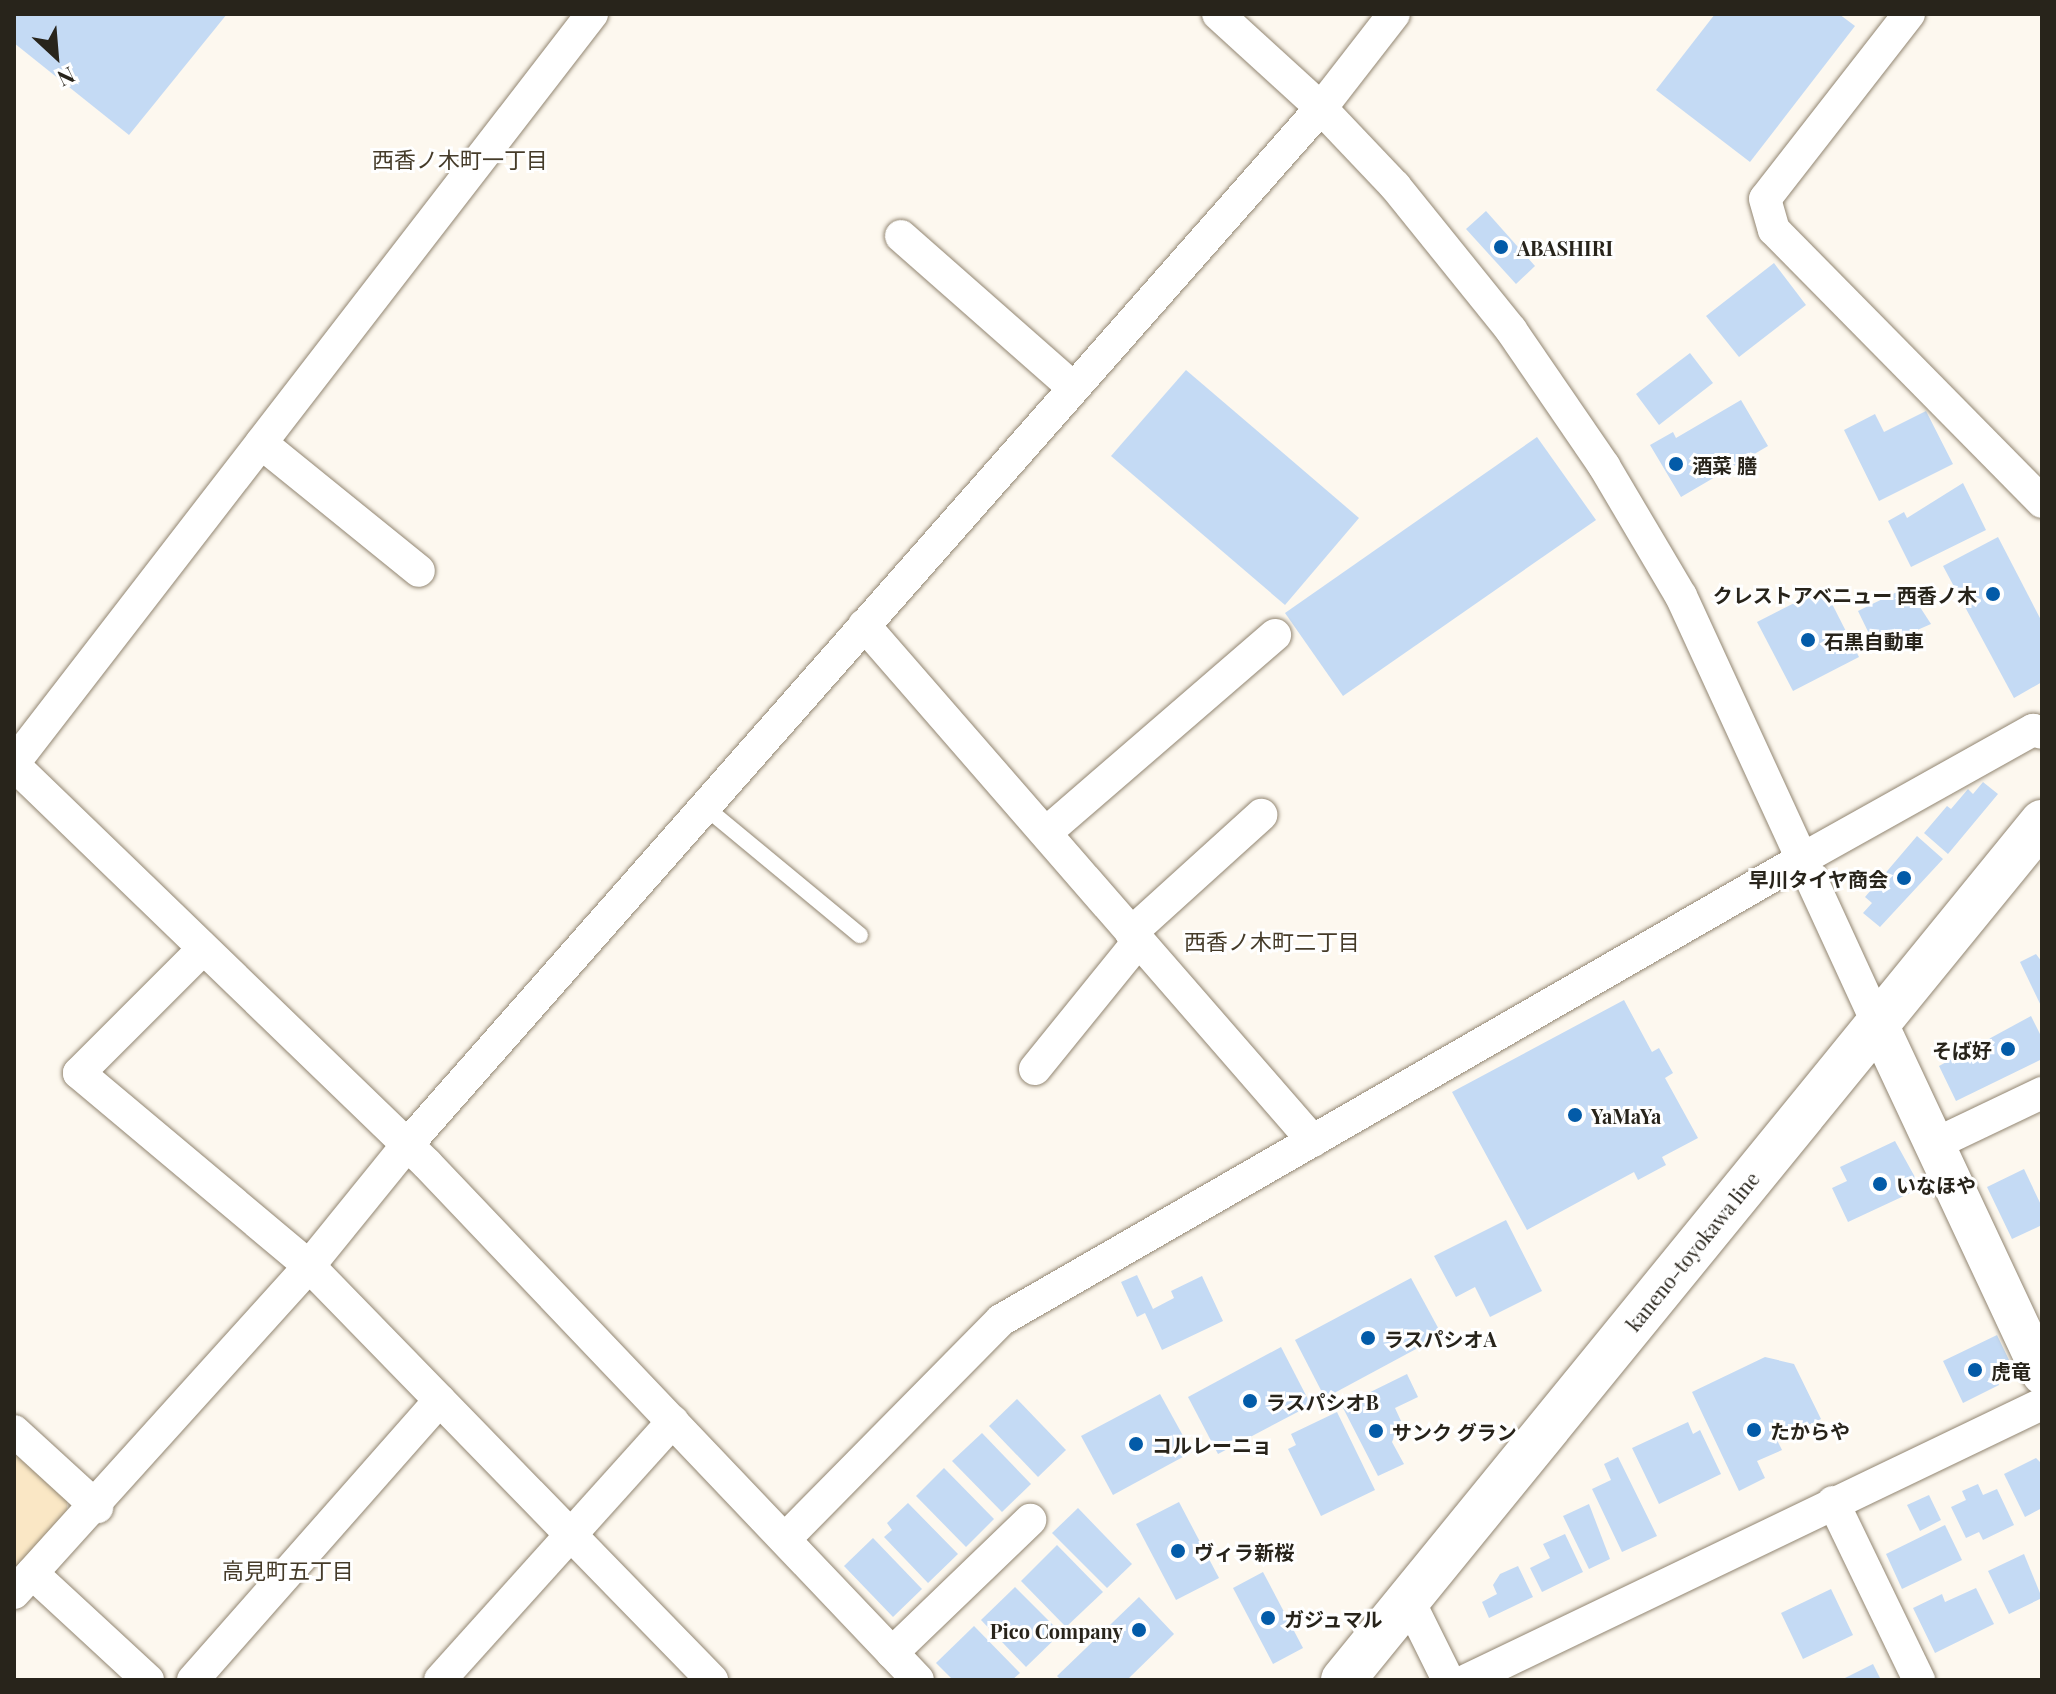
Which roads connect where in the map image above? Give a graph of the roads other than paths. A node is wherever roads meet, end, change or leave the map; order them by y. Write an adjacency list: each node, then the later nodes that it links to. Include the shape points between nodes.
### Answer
1 (592, 14): 8 (street)
2 (1218, 14): 5 (street)
3 (1394, 14): 5 (street)
4 (1909, 14): 9 (street, via 1765,199 1774,230)
5 (1321, 108): 7 (street); 19 (street, via 1395,186 1511,330 1604,466 1681,596)
6 (901, 236): 7 (street)
7 (1072, 387): 11 (street)
8 (261, 443): 10 (street); 14 (street)
9 (2042, 502)
10 (419, 571)
11 (864, 625): 15 (street); 18 (street)
12 (1275, 635): 18 (street)
13 (2042, 733): 19 (street, via 2033,730)
14 (14, 764): 22 (street)
15 (705, 807): 20 (lane); 28 (street)
16 (1261, 815): 21 (street)
17 (2042, 822): 23 (main road, kaneno-toyokawa line)
18 (1048, 831): 21 (street)
19 (1802, 859): 23 (street); 26 (street)
20 (860, 935)
21 (1134, 937): 24 (street); 26 (street)
22 (202, 950): 28 (street); 29 (street, via 79,1073)
23 (1878, 1024): 27 (street); 41 (main road, kaneno-toyokawa line)
24 (1035, 1069)
25 (2042, 1093): 27 (street)
26 (1313, 1141): 39 (street, via 1001,1320)
27 (1935, 1144): 30 (street)
28 (407, 1145): 29 (street); 33 (street)
29 (309, 1266): 31 (street); 36 (street)
30 (2042, 1374)
31 (440, 1400): 38 (street); 45 (street)
32 (2042, 1404): 35 (street)
33 (673, 1421): 38 (street); 39 (street)
34 (14, 1431): 36 (street)
35 (1833, 1502): 50 (street); 51 (street)
36 (97, 1507): 40 (street)
37 (1030, 1520): 42 (street)
38 (570, 1533): 43 (street); 46 (street)
39 (785, 1539): 42 (street)
40 (23, 1583): 44 (street)
41 (1408, 1599): 48 (main road, kaneno-toyokawa line); 49 (street)
42 (892, 1653): 47 (street)
43 (702, 1677)
44 (148, 1680)
45 (193, 1680)
46 (440, 1680)
47 (918, 1680)
48 (1343, 1680)
49 (1448, 1680)
50 (1467, 1680)
51 (1919, 1680)

